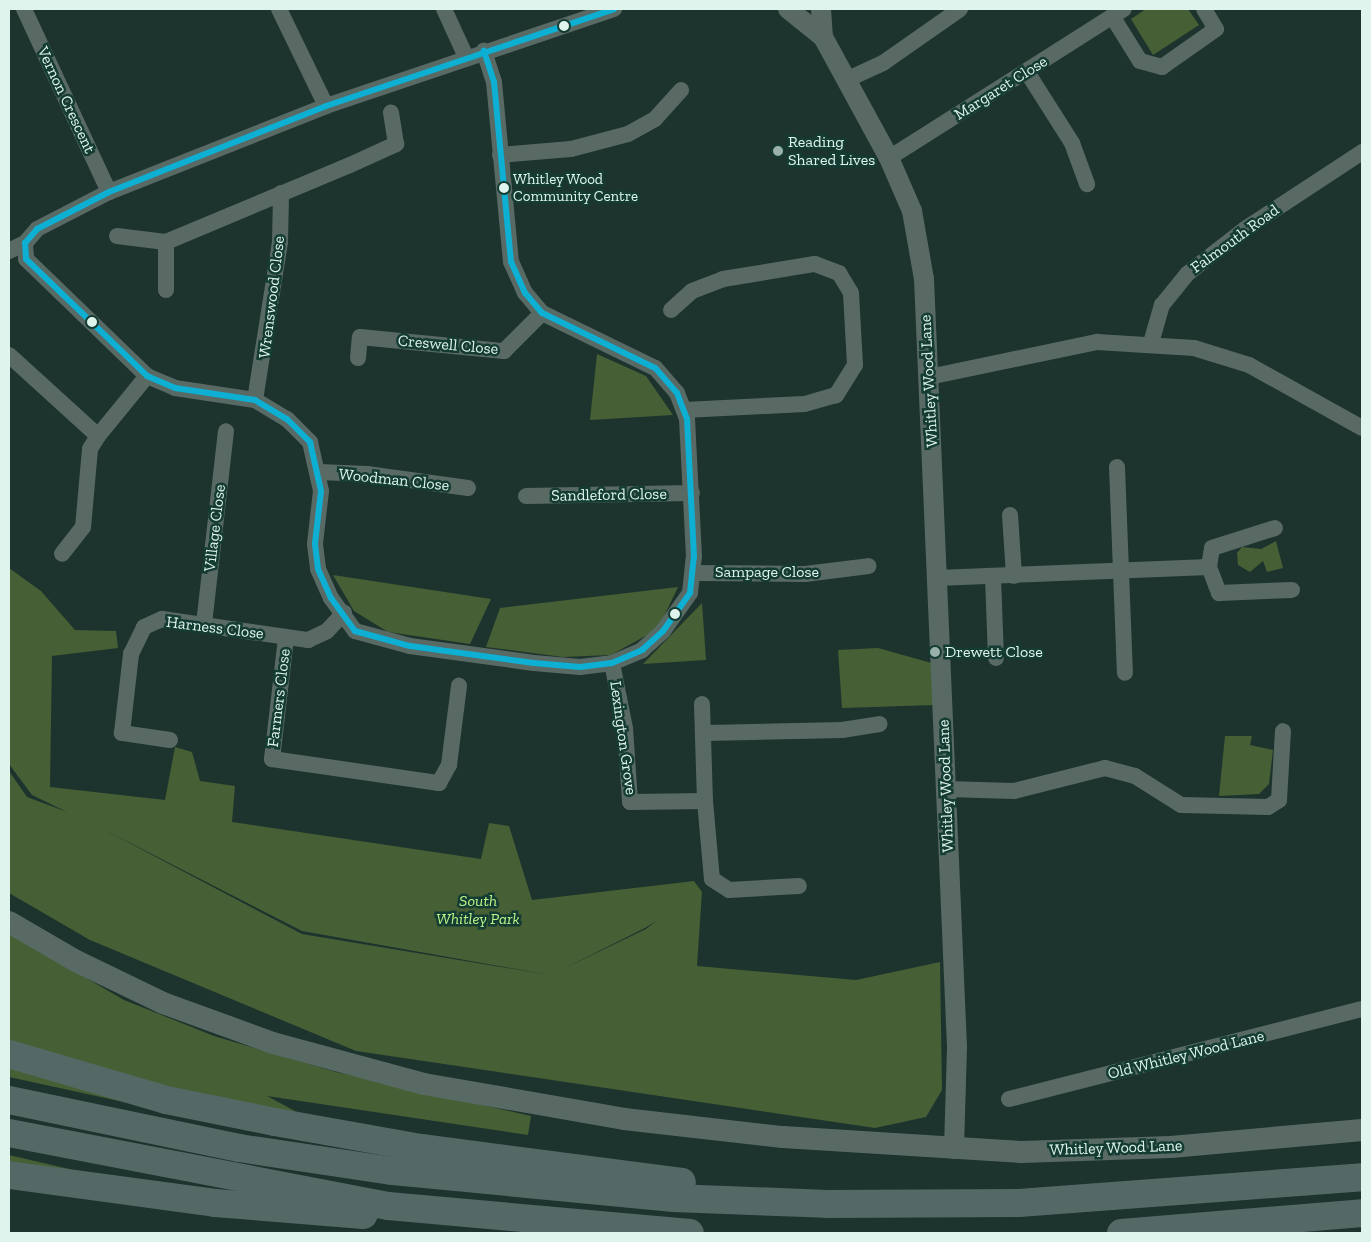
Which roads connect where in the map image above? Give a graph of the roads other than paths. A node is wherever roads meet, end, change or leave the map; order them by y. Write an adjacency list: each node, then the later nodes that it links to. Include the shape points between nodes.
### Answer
1 (24, 9): 22 (street, Vernon Crescent)
2 (279, 9): 16 (street)
3 (444, 9): 12 (street)
4 (614, 9): 11 (street)
5 (788, 9): 10 (street, Whitley Wood Lane)
6 (821, 9): 10 (street, Whitley Wood Lane)
7 (960, 9): 14 (street, via 882,63)
8 (1204, 9): 9 (street, Margaret Close, via 1216,29 1162,67 1140,61)
9 (1118, 12): 13 (street, Margaret Close)
10 (823, 37): 14 (street, Whitley Wood Lane)
11 (484, 51): 12 (street); 19 (street, via 494,82)
12 (466, 57): 16 (street)
13 (1027, 72): 20 (street, Margaret Close); 21 (street, via 1072,143)
14 (846, 80): 20 (street, Whitley Wood Lane)
15 (680, 90): 19 (street, via 655,119 628,134 571,149)
16 (326, 106): 22 (street)
17 (391, 112): 23 (street, via 396,144)
18 (1362, 152): 31 (street, Falmouth Road, via 1245,229 1187,274 1162,305)
19 (500, 155): 30 (street, via 511,262 525,293)
20 (889, 158): 35 (street, Whitley Wood Lane, via 912,211 924,279)
21 (1087, 184)
22 (109, 192): 26 (street, via 37,229)
23 (282, 193): 25 (street); 36 (street, Wrenswood Close, via 280,242)
24 (117, 236): 25 (street)
25 (166, 242): 28 (street)
26 (25, 243): 27 (street); 34 (street, via 26,259)
27 (9, 251)
28 (166, 290)
29 (670, 310): 37 (street, via 692,291 723,279 815,264 839,273 851,293 855,365 836,395 804,404)
30 (542, 313): 33 (street, Creswell Close, via 504,352 360,336); 37 (street, via 656,368)
31 (1152, 343): 35 (street, via 1062,347); 38 (street, via 1194,348 1249,365)
32 (9, 355): 40 (street)
33 (358, 358)
34 (147, 376): 36 (street, via 175,388); 40 (street)
35 (929, 377): 55 (street, Whitley Wood Lane)
36 (255, 400): 42 (street, via 287,419 310,442)
37 (684, 410): 44 (street)
38 (1362, 428)
39 (226, 431): 58 (street, Village Close)
40 (98, 436): 48 (street, via 90,449 83,527)
41 (1116, 467): 51 (street)
42 (319, 472): 43 (street, Woodman Close, via 367,474); 57 (street, via 315,544 318,569)
43 (468, 488)
44 (692, 493): 45 (street, Sandleford Close); 52 (street)
45 (526, 496)
46 (1010, 515): 53 (street)
47 (1275, 528): 50 (street, via 1212,548)
48 (62, 554)
49 (870, 566): 52 (street, Sampage Close, via 805,574)
50 (1209, 567): 51 (street); 56 (street, via 1219,593)
51 (1121, 568): 53 (street); 62 (street)
52 (694, 573): 61 (street, via 690,594 663,631 642,650)
53 (1014, 576): 54 (street)
54 (993, 577): 55 (street); 60 (street)
55 (937, 578): 69 (street, Whitley Wood Lane)
56 (1292, 590)
57 (344, 613): 59 (street, Harness Close, via 327,632 308,640); 61 (street, via 355,631 410,646 580,668)
58 (204, 624): 59 (street, Harness Close); 68 (street, Harness Close, via 162,619 144,627 131,654 122,732)
59 (286, 638): 63 (street, Farmers Close, via 272,759 439,783 449,765)
60 (996, 658)
61 (612, 663): 70 (street, Lexington Grove, via 625,728 630,802)
62 (1125, 673)
63 (459, 686)
64 (702, 704): 67 (street)
65 (880, 724): 67 (street, via 842,730)
66 (1283, 731): 69 (street, via 1279,800 1268,807 1182,805 1135,776 1105,768 1014,790)
67 (706, 733): 70 (street)
68 (170, 740)
69 (947, 790): 79 (street, Whitley Wood Lane, via 957,1047)
70 (705, 801): 71 (street, via 712,878 729,890)
71 (799, 886)
72 (9, 922): 79 (main road, via 76,961 163,1004 273,1043 388,1076 624,1120 784,1137)
73 (1362, 1009): 75 (street, Old Whitley Wood Lane)
74 (9, 1054): 82 (highway, via 166,1100 275,1122 421,1148)
75 (1009, 1099)
76 (9, 1100): 82 (highway, via 239,1148 489,1184)
77 (1362, 1130): 79 (main road, Whitley Wood Lane, via 1094,1151)
78 (9, 1134): 84 (highway, via 256,1183)
79 (954, 1149)
80 (9, 1175): 84 (highway, via 324,1215)
81 (1362, 1177): 82 (highway, via 1132,1198)
82 (827, 1204)
83 (1362, 1213): 86 (highway)
84 (483, 1217): 85 (highway)
85 (690, 1233)
86 (1121, 1233)

